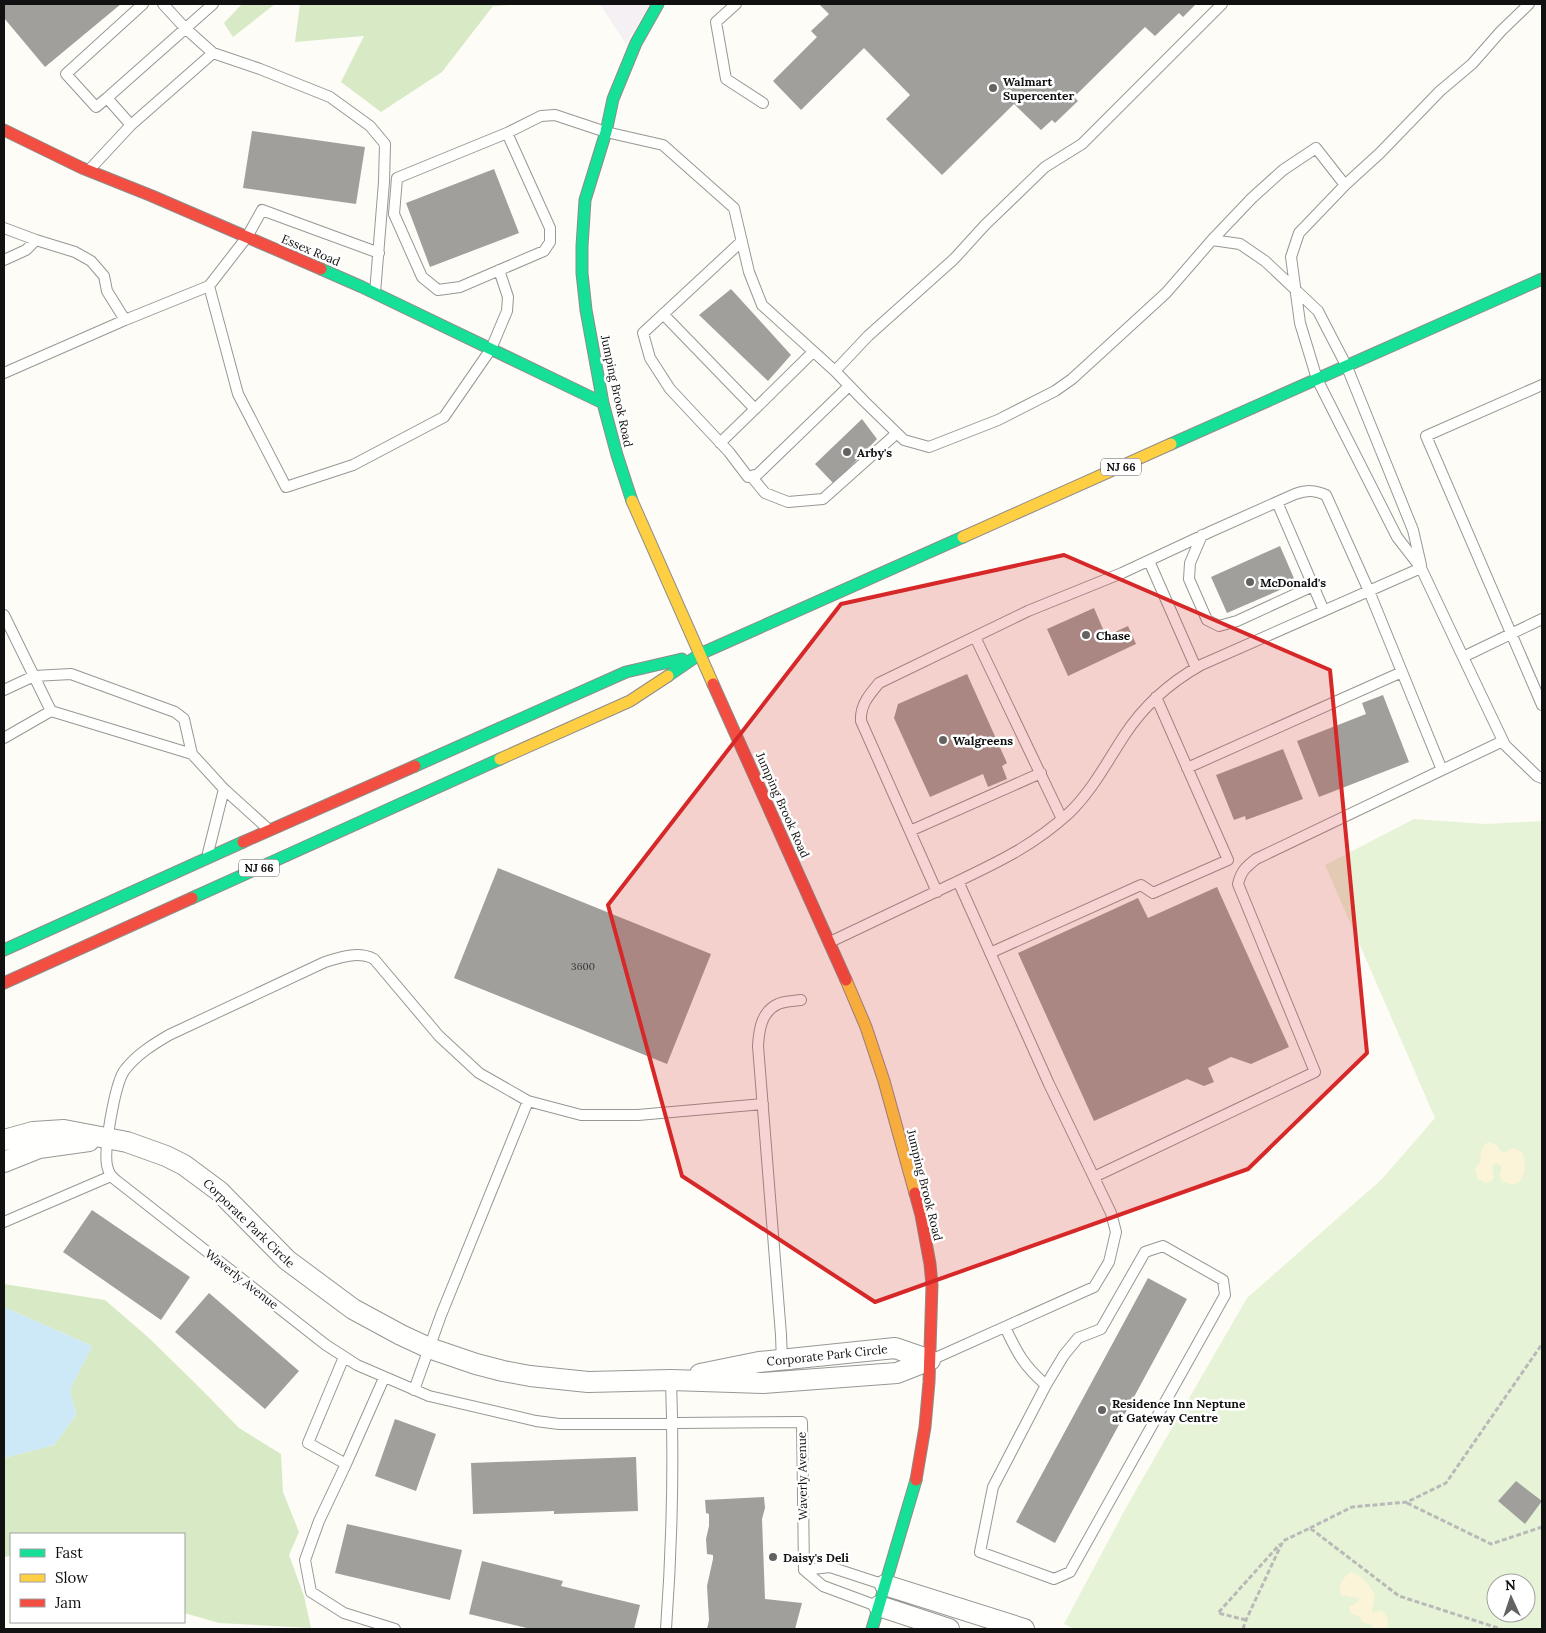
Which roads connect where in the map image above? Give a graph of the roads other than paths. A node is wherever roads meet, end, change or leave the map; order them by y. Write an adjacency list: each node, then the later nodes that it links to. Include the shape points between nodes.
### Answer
1 (143, 4): 10 (lane, via 66,74 96,107)
2 (163, 4): 8 (lane)
3 (213, 4): 8 (lane)
4 (658, 4): 14 (main road, Jumping Brook Road, via 623,73)
5 (736, 4): 11 (lane, via 716,22 726,79)
6 (1222, 4): 35 (lane, via 1082,144 1045,167 954,259 868,336)
7 (1529, 4): 17 (lane, via 1472,64 1440,91)
8 (185, 28): 9 (lane); 10 (lane)
9 (213, 53): 12 (lane); 23 (lane, via 330,97 370,126 386,144)
10 (107, 98): 12 (lane)
11 (762, 103)
12 (131, 125): 16 (lane)
13 (4, 130): 16 (main road, Essex Road)
14 (606, 132): 15 (lane, via 555,115 541,116); 22 (lane, via 663,145 734,208); 40 (main road, Jumping Brook Road, via 585,200 582,246 586,310)
15 (508, 133): 25 (lane, via 550,228 550,242 544,251); 25 (lane, via 397,178 394,214 422,277 438,290 460,287)
16 (88, 170): 19 (main road, Essex Road)
17 (1345, 185): 21 (lane, via 1316,148 1283,170); 28 (lane, via 1299,233 1291,257)
18 (4, 228): 20 (lane)
19 (247, 237): 23 (lane, via 262,210); 27 (lane); 29 (main road, Essex Road)
20 (36, 240): 24 (lane, via 26,250); 31 (lane, via 75,252 91,261 104,276 107,292)
21 (1212, 240): 28 (lane, via 1240,244 1265,261); 42 (lane, via 1166,293 1072,380 1055,391 998,420 930,447 904,440)
22 (742, 241): 30 (lane); 33 (lane, via 749,272 762,305)
23 (378, 253): 29 (lane)
24 (4, 260)
25 (499, 270): 32 (lane, via 508,297 507,311)
26 (1542, 279): 34 (main road, NJ 66)
27 (209, 286): 31 (lane); 32 (lane, via 238,394 286,487 353,466 444,417)
28 (1296, 291): 34 (lane, via 1318,311); 37 (lane, via 1300,323)
29 (375, 293): 32 (main road, Essex Road)
30 (663, 314): 41 (lane); 43 (lane, via 643,334 650,358 670,389)
31 (125, 320): 36 (lane)
32 (491, 349): 40 (main road, Essex Road)
33 (814, 352): 35 (lane); 41 (lane)
34 (1347, 367): 37 (main road, NJ 66); 48 (lane, via 1413,530)
35 (835, 371): 39 (lane)
36 (4, 374)
37 (1317, 380): 48 (lane, via 1397,537); 57 (main road, NJ 66)
38 (1542, 385): 55 (lane, via 1426,436)
39 (849, 386): 42 (lane); 44 (lane, via 758,474)
40 (603, 404): 57 (main road, Jumping Brook Road, via 630,496)
41 (755, 409): 43 (lane)
42 (897, 433): 44 (lane, via 823,499 788,502 765,493)
43 (720, 443): 44 (lane, via 748,477)
44 (751, 476)
45 (1277, 502): 46 (lane); 49 (lane); 50 (lane, via 1304,491 1326,495)
46 (1202, 535): 47 (lane); 49 (lane, via 1190,563 1189,579 1207,620 1219,626)
47 (1149, 561): 56 (lane, via 1028,611); 59 (lane)
48 (1421, 568): 50 (lane); 58 (lane)
49 (1313, 586): 51 (lane)
50 (1369, 591): 51 (lane); 60 (lane)
51 (1324, 611): 59 (lane)
52 (4, 615): 54 (lane)
53 (1542, 619): 55 (lane)
54 (7, 630): 61 (lane)
55 (1511, 633): 58 (lane); 64 (lane)
56 (975, 637): 71 (lane); 76 (lane, via 879,683 862,709 861,721)
57 (700, 654): 75 (main road, NJ 66, via 626,672); 82 (main road, Jumping Brook Road); 85 (main road, NJ 66, via 630,701)
58 (1463, 657): 67 (lane)
59 (1196, 668): 63 (lane)
60 (1402, 672): 69 (lane); 70 (lane)
61 (34, 676): 62 (lane); 65 (lane); 68 (lane, via 71,674 175,712 184,720)
62 (4, 690)
63 (1156, 697): 69 (lane); 74 (lane, via 1125,735 1088,790)
64 (1542, 705)
65 (51, 711): 66 (lane); 68 (lane)
66 (4, 738)
67 (1503, 741): 70 (lane); 72 (lane, via 1515,756)
68 (192, 754): 73 (lane)
69 (1187, 768): 78 (lane)
70 (1442, 770): 79 (lane, via 1256,860)
71 (1040, 773): 74 (lane); 76 (lane)
72 (1542, 778)
73 (224, 788): 75 (lane); 77 (lane)
74 (1062, 818): 80 (lane, via 1037,840)
75 (269, 830): 77 (main road, NJ 66)
76 (910, 831): 81 (lane)
77 (207, 858): 83 (main road, NJ 66)
78 (1228, 860): 79 (lane); 84 (lane, via 1153,894 1141,885)
79 (1240, 875): 93 (lane, via 1238,884 1315,1072)
80 (958, 881): 81 (lane); 84 (lane)
81 (937, 892): 82 (lane)
82 (830, 943): 99 (main road, Jumping Brook Road, via 866,1027 921,1215 932,1285)
83 (4, 950)
84 (990, 953): 93 (lane)
85 (4, 983)
86 (802, 1000): 88 (lane, via 778,1004 762,1019 758,1046)
87 (528, 1101): 88 (lane, via 581,1115 638,1115); 89 (lane, via 479,1073 439,1036 374,958 367,955 345,956 325,962 151,1046 123,1073 110,1118); 96 (lane)
88 (763, 1104): 98 (lane)
89 (108, 1139): 90 (street, Corporate Park Circle, via 64,1130 33,1132); 91 (street, Corporate Park Circle, via 55,1145 23,1153); 92 (lane, via 106,1164); 96 (street, Corporate Park Circle, via 146,1148 184,1166 219,1191 269,1244 308,1277 353,1309)
90 (4, 1140)
91 (4, 1162)
92 (111, 1176): 94 (lane); 97 (lane, Waverly Avenue)
93 (1094, 1177): 95 (lane, via 1116,1232 1109,1262 1094,1287)
94 (4, 1222)
95 (1005, 1327): 99 (lane); 103 (lane, via 1017,1353)
96 (429, 1348): 101 (street, Corporate Park Circle, via 476,1364 530,1376 588,1382); 104 (lane)
97 (344, 1357): 100 (lane, Waverly Avenue); 106 (lane, via 308,1443)
98 (782, 1360): 99 (street, Corporate Park Circle, via 895,1348); 101 (street, Corporate Park Circle); 102 (lane)
99 (930, 1360): 102 (street, Corporate Park Circle, via 897,1373); 108 (main road, Jumping Brook Road, via 919,1465)
100 (384, 1378): 104 (lane, Waverly Avenue); 106 (lane)
101 (671, 1380): 102 (street, Corporate Park Circle); 105 (lane)
102 (782, 1382)
103 (1046, 1385): 103 (lane, via 993,1487 980,1552 1054,1579 1070,1572 1225,1295 1223,1280 1163,1246 1145,1252 1101,1329 1078,1338)
104 (414, 1390): 105 (lane, Waverly Avenue, via 542,1422)
105 (673, 1423): 107 (lane, Waverly Avenue, via 802,1422); 111 (lane)
106 (346, 1464): 110 (lane, via 319,1521 306,1560 311,1592 344,1613)
107 (804, 1570): 108 (lane, via 830,1567); 109 (lane, via 823,1586)
108 (886, 1585): 109 (main road, Jumping Brook Road); 114 (street)
109 (879, 1606): 112 (main road, Jumping Brook Road); 113 (street)
110 (395, 1629)
111 (666, 1629)
112 (872, 1629)
113 (949, 1629)
114 (1023, 1629)

